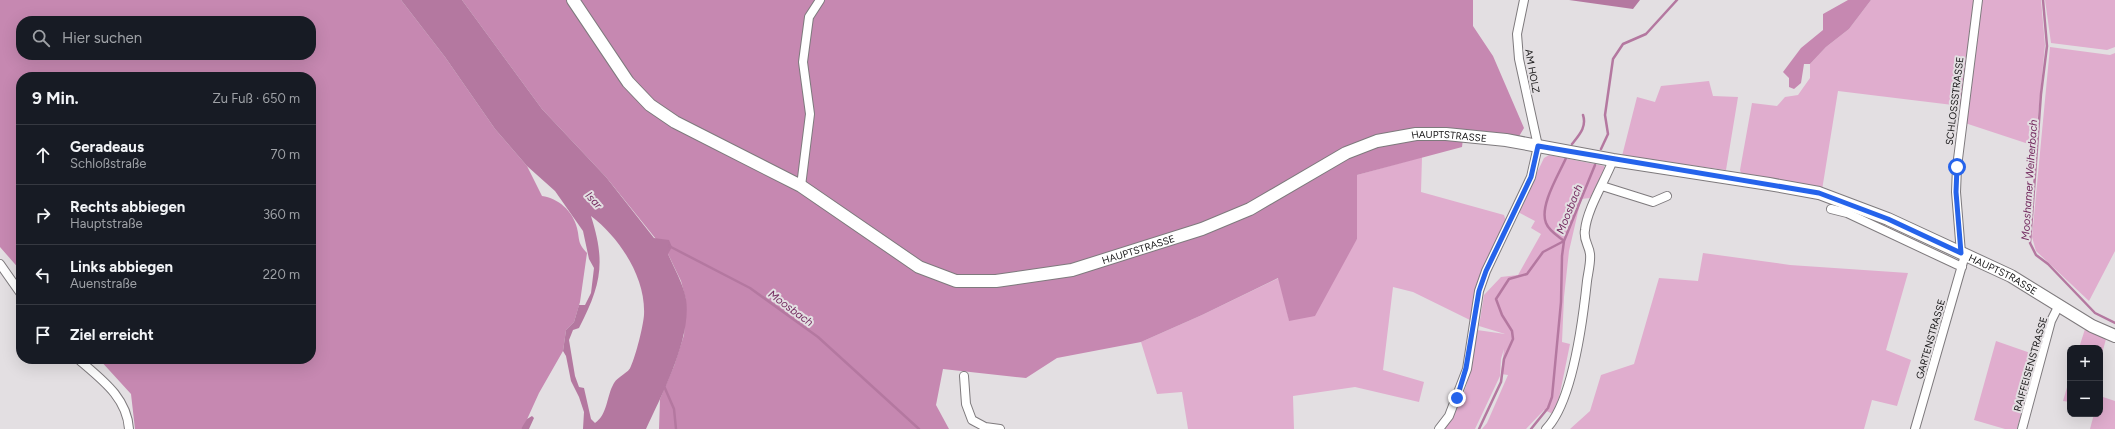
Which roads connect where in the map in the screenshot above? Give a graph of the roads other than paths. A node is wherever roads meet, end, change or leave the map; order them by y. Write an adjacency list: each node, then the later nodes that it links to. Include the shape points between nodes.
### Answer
1 (573, 0): 7 (main road, HAUPTSTRASSE, via 628,82 650,104 675,122)
2 (820, 0): 7 (street, via 809,17 803,62 810,114)
3 (1524, 0): 5 (street, AM HOLZ, via 1517,34 1519,59)
4 (1978, 0): 11 (street, SCHLOSSSTRASSE, via 1957,167 1956,192)
5 (1538, 146): 6 (main road, HAUPTSTRASSE); 7 (main road, HAUPTSTRASSE, via 1446,134 1416,134 1377,141 1346,153 1250,209 1202,230 1072,270 996,281 956,281 919,268); 20 (street, via 1531,177 1479,291 1466,368 1449,416)
6 (1613, 160): 8 (street); 11 (main road, HAUPTSTRASSE, via 1819,193 1888,219)
7 (801, 186)
8 (1602, 186): 9 (street, via 1652,202); 21 (street, via 1589,212 1585,231 1585,242 1590,253 1582,323 1567,387 1554,421)
9 (1667, 196)
10 (1830, 209): 11 (street)
11 (1962, 258): 14 (main road, HAUPTSTRASSE, via 2011,276); 22 (street, GARTENSTRASSE)
12 (0, 264): 13 (street)
13 (16, 287)
14 (2059, 305): 15 (main road, HAUPTSTRASSE, via 2092,326); 23 (street, RAIFFEISENSTRASSE, via 2051,321)
15 (2115, 336)
16 (84, 364): 18 (street, via 113,389 128,415)
17 (964, 376): 19 (street, via 966,404 972,420 985,427)
18 (130, 429)
19 (1000, 429)
20 (1439, 429)
21 (1546, 429)
22 (1915, 429)
23 (2022, 429)

